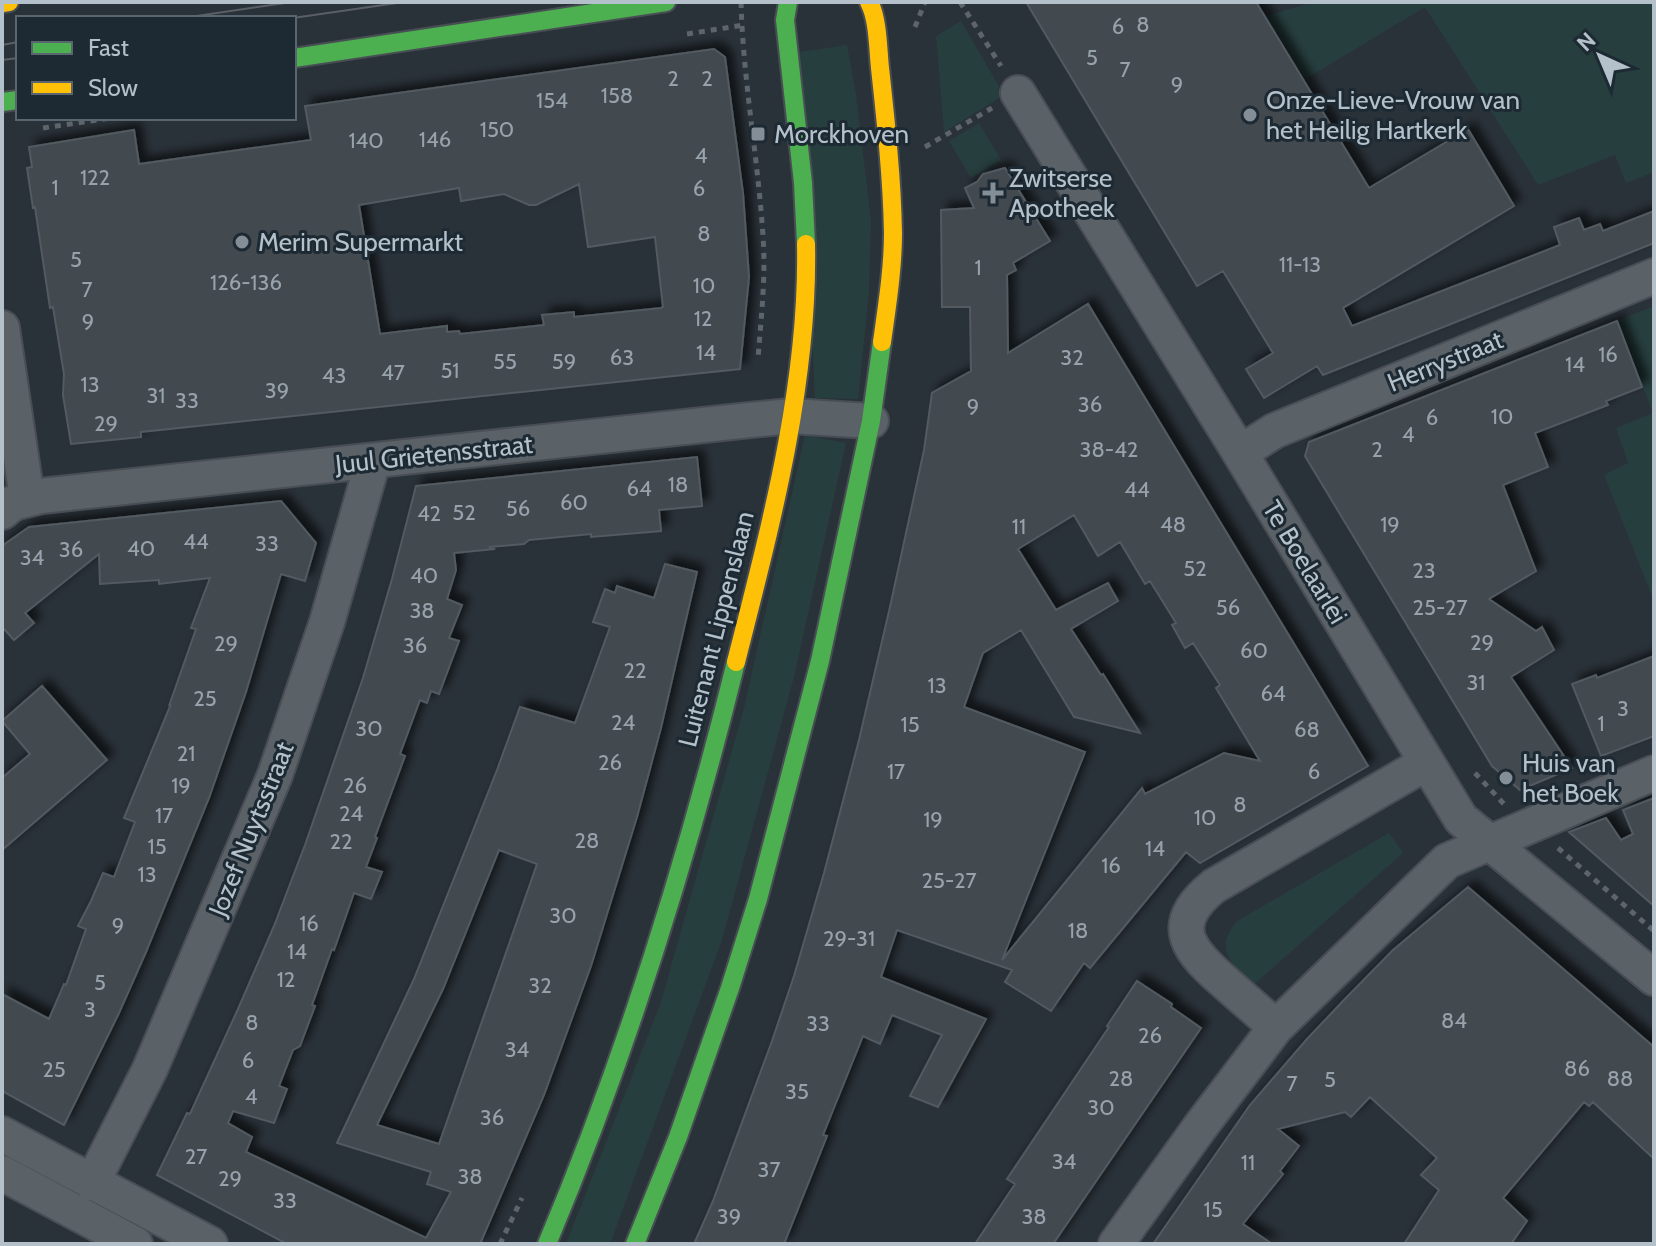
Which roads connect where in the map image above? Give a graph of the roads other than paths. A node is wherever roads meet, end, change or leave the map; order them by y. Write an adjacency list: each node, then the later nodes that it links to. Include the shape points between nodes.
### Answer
1 (9, 2): 5 (main road)
2 (666, 2): 6 (main road)
3 (788, 2): 10 (main road, Luitenant Lippenslaan, via 785,20 806,278)
4 (869, 2): 11 (main road, via 889,153 893,235)
5 (2, 3)
6 (296, 58)
7 (1018, 93): 12 (street, Te Boelaarlei)
8 (1654, 276): 12 (street, Herrystraat, via 1274,431)
9 (2, 328): 14 (street)
10 (791, 416): 11 (street, Juul Grietensstraat); 13 (street, Juul Grietensstraat); 25 (main road, Luitenant Lippenslaan, via 729,697 680,871 618,1065)
11 (871, 421): 26 (main road, via 820,661 758,899 678,1137)
12 (1240, 453): 15 (street, Te Boelaarlei)
13 (373, 461): 14 (street, Juul Grietensstraat); 22 (street, Jozef Nuytsstraat, via 327,622 275,775 150,1069)
14 (15, 505)
15 (1426, 763): 17 (street, Te Boelaarlei, via 1461,819); 19 (street, via 1214,886 1190,909 1186,923 1193,951)
16 (1654, 773): 17 (street)
17 (1490, 842): 18 (street, Te Boelaarlei); 19 (street, via 1447,861)
18 (1654, 978)
19 (1276, 1027): 27 (street)
20 (2, 1134): 22 (street)
21 (2, 1173): 23 (street)
22 (92, 1183): 24 (street)
23 (135, 1244)
24 (210, 1244)
25 (547, 1244)
26 (635, 1244)
27 (1116, 1244)

